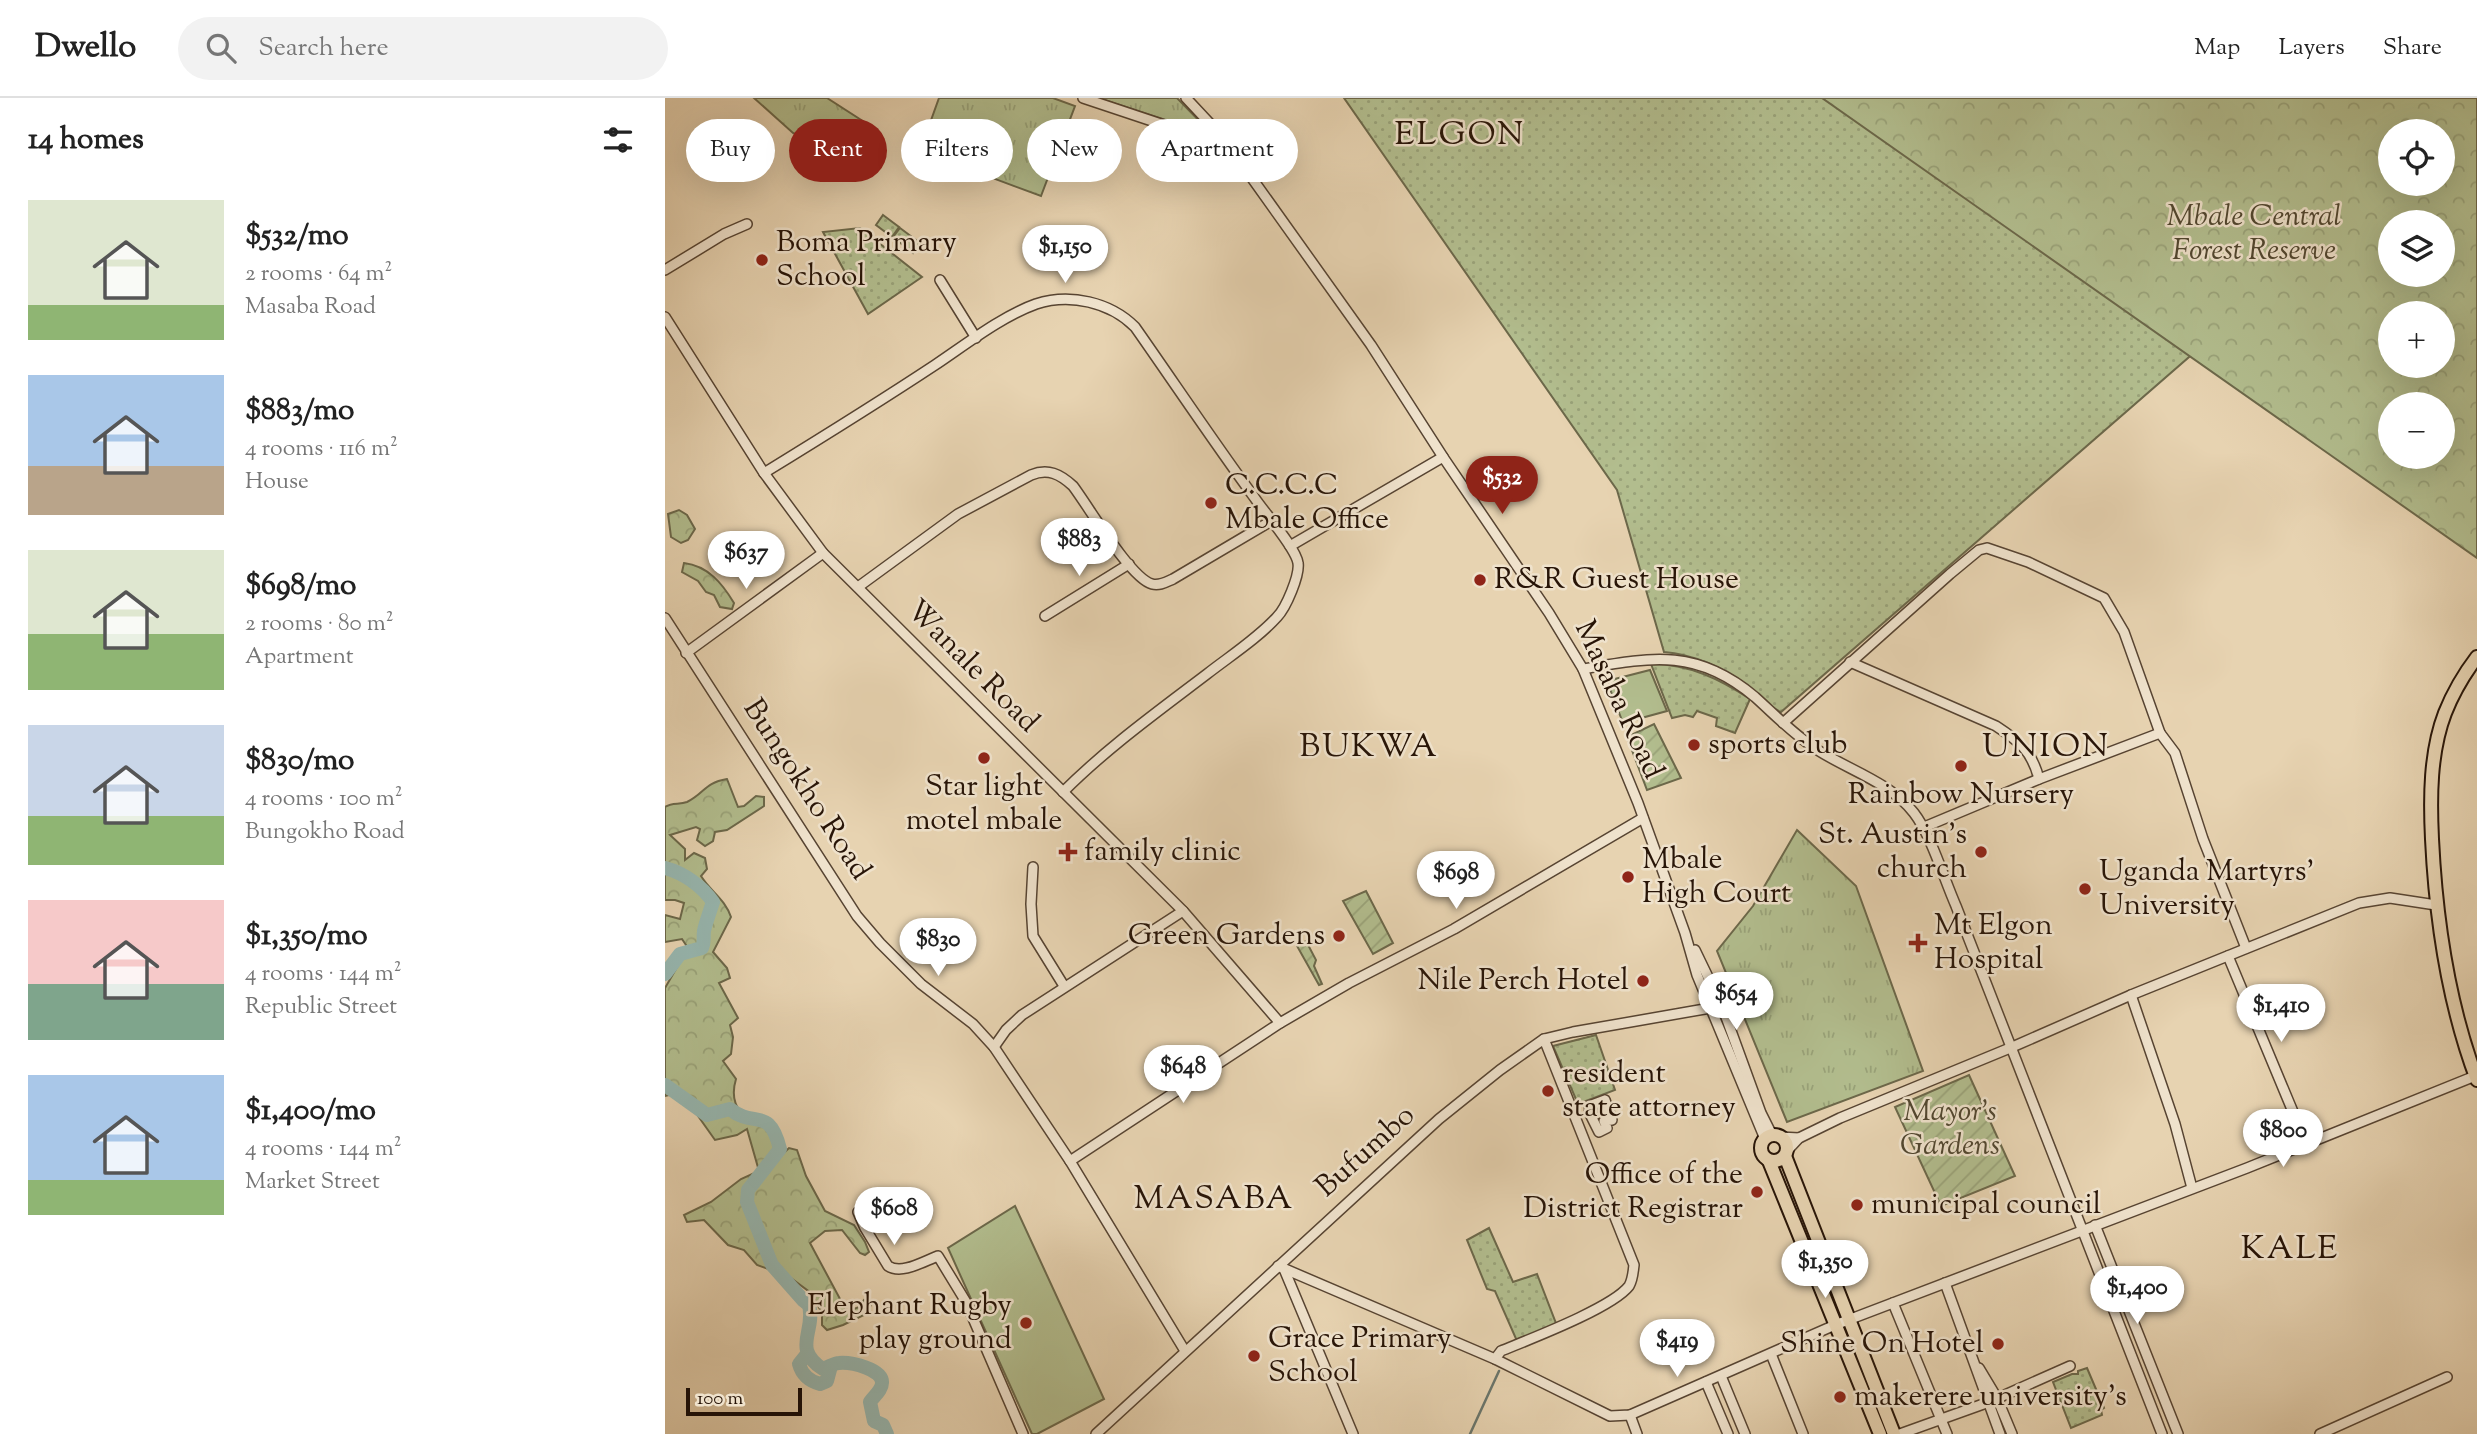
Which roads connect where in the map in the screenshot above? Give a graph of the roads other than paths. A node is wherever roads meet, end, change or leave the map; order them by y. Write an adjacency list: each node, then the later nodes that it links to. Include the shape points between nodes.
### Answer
1 (1083, 98): 3 (street)
2 (1186, 98): 4 (street, Masaba Road)
3 (1146, 119)
4 (1206, 119)
5 (1253, 182): 11 (street, Masaba Road, via 1371,345)
6 (747, 224): 7 (street)
7 (665, 270)
8 (940, 280): 10 (street)
9 (665, 317): 12 (street, Wanale Road)
10 (976, 338): 12 (street); 13 (street, via 1036,304 1058,300 1083,301 1123,314)
11 (1443, 457): 14 (street); 23 (street, Masaba Road)
12 (764, 473): 15 (street, Wanale Road)
13 (1271, 521): 14 (street); 16 (street, via 1160,584 1141,578)
14 (1290, 546): 27 (street, via 1298,570 1277,617 1127,734)
15 (823, 554): 17 (street, Wanale Road); 20 (street)
16 (1129, 564): 17 (street, via 1073,486 1063,477 1043,471 958,514); 18 (street)
17 (858, 587): 27 (street, Wanale Road)
18 (1045, 616)
19 (665, 618): 20 (street, Bungokho Road)
20 (686, 653): 42 (street, Bungokho Road, via 857,916 921,984 973,1024)
21 (2477, 657): 31 (main road, via 2444,714 2437,743 2430,812)
22 (1850, 662): 24 (street); 25 (street, via 1979,550 1994,549 2103,598 2124,632); 26 (street, via 1996,726 2017,740 2034,761)
23 (1583, 669): 24 (street, via 1638,659 1683,660 1724,676); 28 (street, Masaba Road)
24 (1783, 723): 29 (street, via 1814,748 1893,793)
25 (2160, 733): 26 (street); 34 (street, via 2175,752)
26 (2039, 779): 29 (street)
27 (1063, 793): 32 (street, Wanale Road)
28 (1643, 818): 33 (street, Masaba Road); 40 (street, via 1454,929)
29 (1922, 828): 43 (street)
30 (1033, 867): 36 (street, via 1033,936)
31 (2436, 905): 34 (street, via 2373,899); 44 (main road, via 2452,993)
32 (1183, 911): 36 (street); 40 (street, Wanale Road)
33 (1685, 933): 38 (street); 39 (street, Masaba Road)
34 (2246, 948): 35 (street)
35 (2228, 956): 37 (street); 48 (street)
36 (1064, 986): 42 (street, via 1021,1015)
37 (2131, 995): 43 (street); 52 (street)
38 (1722, 1006): 39 (street, Bufumbo); 46 (street)
39 (1711, 1010): 41 (street, Bufumbo); 46 (street, Masaba Road)
40 (1280, 1023): 50 (street)
41 (1544, 1039): 56 (street, Bufumbo, via 1439,1119); 65 (street, via 1634,1265 1632,1281 1620,1294 1501,1351)
42 (994, 1047): 50 (street, Bungokho Road)
43 (2010, 1048): 47 (street); 55 (street)
44 (2476, 1078): 48 (street)
45 (1605, 1100): 45 (street, via 1607,1107 1603,1108 1612,1120 1604,1121 1607,1128 1599,1132 1589,1106)
46 (1773, 1137): 47 (street); 49 (main road, via 1785,1141); 51 (main road, via 1761,1144)
47 (1799, 1138): 49 (street)
48 (2306, 1143): 52 (street)
49 (1785, 1154): 51 (main road); 61 (main road)
50 (1070, 1161): 63 (street, Bungokho Road)
51 (1769, 1161): 62 (main road)
52 (2192, 1188): 54 (street)
53 (858, 1212): 73 (street, via 888,1266 901,1270 938,1256 967,1302)
54 (2095, 1225): 55 (street); 59 (street)
55 (2081, 1230): 57 (street); 60 (street)
56 (1281, 1267): 63 (street, Bufumbo); 65 (street); 75 (street)
57 (1945, 1283): 58 (street); 70 (street)
58 (1893, 1303): 61 (street); 72 (street)
59 (2130, 1311): 60 (street); 87 (street)
60 (2117, 1315): 86 (street)
61 (1851, 1320): 62 (street); 81 (main road)
62 (1835, 1325): 64 (street); 80 (main road)
63 (1185, 1351): 74 (street, Bufumbo)
64 (1771, 1354): 67 (street); 79 (street)
65 (1495, 1359): 71 (street, via 1610,1416)
66 (2070, 1366): 70 (street)
67 (1721, 1376): 69 (street); 78 (street)
68 (2447, 1377): 88 (street)
69 (1706, 1382): 71 (street); 77 (street)
70 (1993, 1400): 72 (street); 84 (street); 85 (street)
71 (1630, 1415): 76 (street)
72 (1940, 1418): 82 (street); 83 (street)
73 (1023, 1434)
74 (1096, 1434)
75 (1353, 1434)
76 (1637, 1434)
77 (1728, 1434)
78 (1745, 1434)
79 (1803, 1434)
80 (1879, 1434)
81 (1894, 1434)
82 (1900, 1434)
83 (1947, 1434)
84 (2000, 1434)
85 (2012, 1434)
86 (2162, 1434)
87 (2178, 1434)
88 (2320, 1434)

